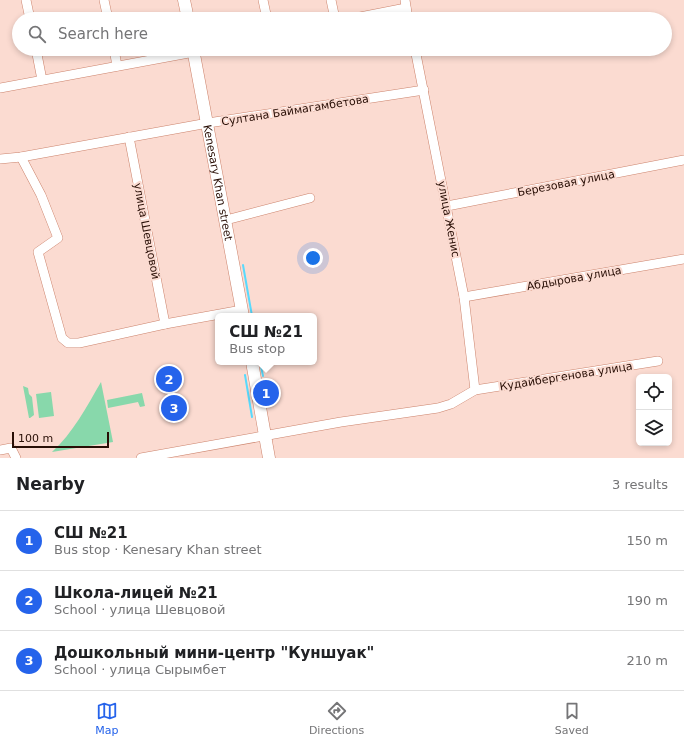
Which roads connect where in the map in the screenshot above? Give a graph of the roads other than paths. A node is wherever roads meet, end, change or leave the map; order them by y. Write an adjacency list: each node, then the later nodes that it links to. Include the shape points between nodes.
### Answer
1 (26, 0): 7 (street)
2 (104, 0): 8 (street)
3 (184, 0): 9 (main road)
4 (263, 0): 10 (street)
5 (331, 0): 11 (street)
6 (405, 4): 12 (street)
7 (29, 12)
8 (107, 12)
9 (187, 12)
10 (266, 12)
11 (334, 12)
12 (376, 12)
13 (37, 56): 19 (street)
14 (115, 56): 18 (street)
15 (168, 56): 18 (street)
16 (194, 56): 22 (main road, Kenesary Khan street)
17 (417, 56): 21 (street, улица Женис)
18 (117, 66): 19 (street)
19 (42, 80): 20 (street)
20 (0, 88)
21 (424, 90): 22 (street, Султана Баймагамбетова); 28 (street, улица Женис)
22 (208, 123): 23 (street, Султана Баймагамбетова); 29 (main road, Kenesary Khan street)
23 (129, 137): 24 (street, Султана Баймагамбетова); 34 (street, улица Шевцовой)
24 (21, 157): 25 (street, Султана Баймагамбетова); 34 (street, via 41,195 58,238 38,252 62,338 68,343 79,343)
25 (0, 159)
26 (684, 160): 28 (street, Березовая улица)
27 (310, 198): 29 (street)
28 (447, 206): 31 (street, улица Женис)
29 (226, 220): 32 (main road, Kenesary Khan street)
30 (684, 259): 31 (street, Абдырова улица)
31 (464, 297): 37 (street, улица Женис)
32 (243, 313)
33 (215, 317): 34 (street)
34 (165, 324)
35 (658, 361): 37 (street, Кудайбергенова улица)
36 (253, 365): 38 (main road)
37 (475, 390): 38 (street, via 451,404 438,408)
38 (265, 436): 40 (street); 43 (main road)
39 (0, 450): 41 (street, via 11,448)
40 (164, 456): 42 (street)
41 (16, 458)
42 (140, 458)
43 (269, 458)

